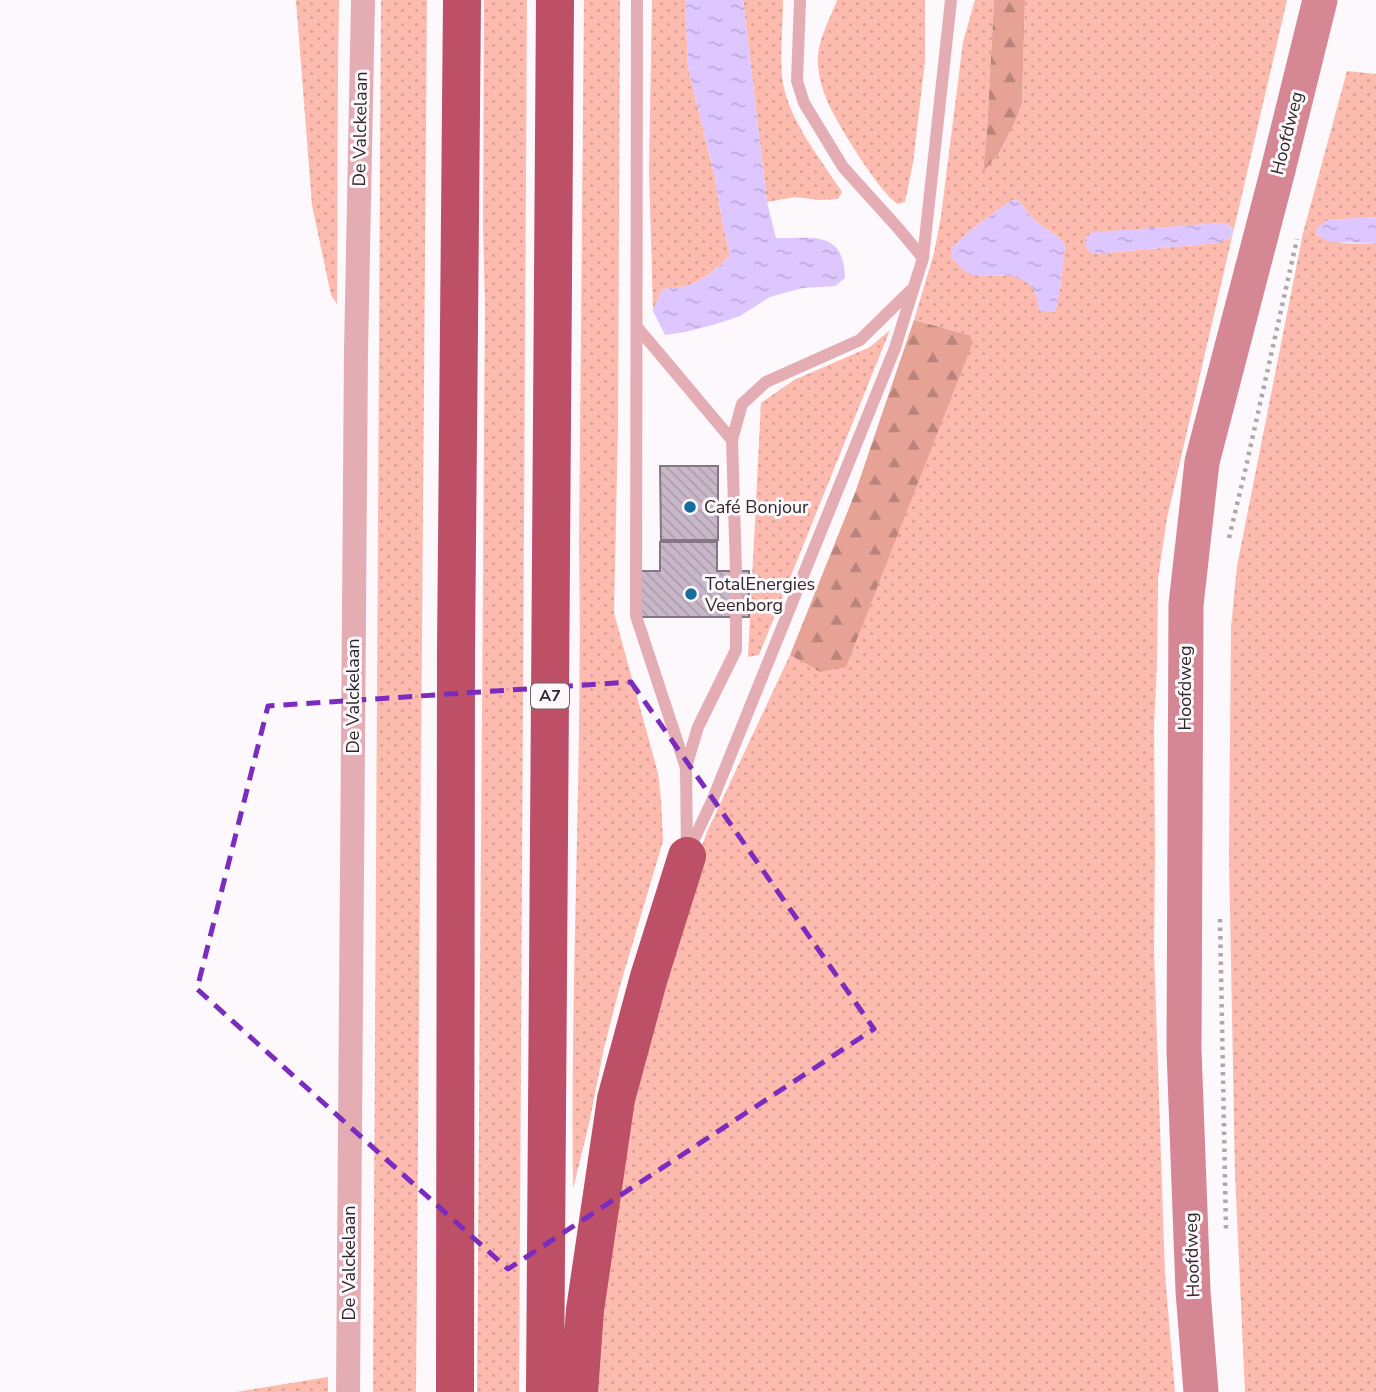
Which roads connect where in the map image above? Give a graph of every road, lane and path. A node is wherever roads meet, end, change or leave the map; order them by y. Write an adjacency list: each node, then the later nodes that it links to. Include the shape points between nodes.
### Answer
1 (363, 0): 18 (street, De Valckelaan)
2 (462, 0): 19 (highway)
3 (555, 0): 20 (highway, A7)
4 (637, 0): 11 (lane)
5 (800, 0): 9 (lane, via 797,81 804,103 843,167)
6 (951, 0): 9 (lane)
7 (1320, 0): 22 (main road, Hoofdweg, via 1202,461 1186,605 1184,1049)
8 (1297, 239): 13 (path)
9 (923, 258): 10 (lane)
10 (915, 286): 12 (lane, via 860,340 766,382 742,404); 15 (lane, via 895,348)
11 (637, 327): 12 (lane); 14 (lane, via 636,616)
12 (732, 440): 14 (lane, via 736,650 698,727)
13 (1226, 548)
14 (686, 768): 15 (lane)
15 (687, 856): 21 (highway, via 616,1099 585,1310)
16 (1220, 906): 17 (path)
17 (1227, 1242)
18 (348, 1392)
19 (455, 1392)
20 (545, 1392)
21 (579, 1392)
22 (1200, 1392)

